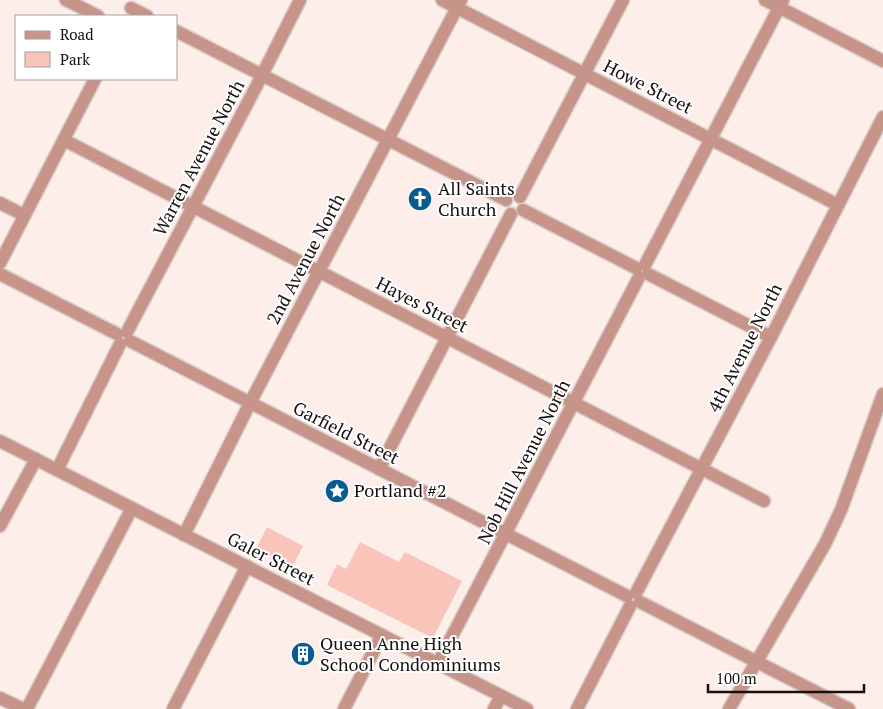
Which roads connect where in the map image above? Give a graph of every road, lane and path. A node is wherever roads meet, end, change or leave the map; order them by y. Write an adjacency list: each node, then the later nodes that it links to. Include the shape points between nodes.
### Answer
1 (66, 0): 9 (street)
2 (300, 0): 14 (street, Warren Avenue North)
3 (442, 0): 6 (street, Howe Street)
4 (622, 0): 13 (street)
5 (765, 0): 7 (street)
6 (459, 4): 13 (street, Howe Street); 19 (street, 2nd Avenue North)
7 (782, 4): 12 (street); 17 (street, Nob Hill Avenue North)
8 (131, 8): 10 (street)
9 (96, 15)
10 (145, 15)
11 (178, 32): 14 (street)
12 (883, 61)
13 (584, 74): 17 (street, Howe Street); 23 (street)
14 (262, 75): 19 (street); 22 (street, Warren Avenue North)
15 (94, 80): 18 (street)
16 (883, 117): 21 (street, 4th Avenue North)
17 (711, 139): 21 (street, Howe Street); 26 (street, Nob Hill Avenue North)
18 (64, 140): 22 (street, Hayes Street); 24 (street)
19 (388, 140): 23 (street, via 506,200 514,196); 27 (street, 2nd Avenue North)
20 (0, 203): 24 (street)
21 (838, 204): 29 (street, 4th Avenue North)
22 (193, 206): 27 (street, Hayes Street); 30 (street, Warren Avenue North)
23 (518, 207): 26 (street); 31 (street)
24 (24, 215): 25 (street)
25 (0, 263)
26 (642, 271): 29 (street); 34 (street, Nob Hill Avenue North)
27 (319, 272): 31 (street, Hayes Street); 33 (street, 2nd Avenue North)
28 (0, 274): 30 (street, Garfield Street)
29 (771, 337): 38 (street, 4th Avenue North)
30 (123, 338): 33 (street, Garfield Street); 39 (street, Warren Avenue North)
31 (447, 338): 34 (street, Hayes Street); 37 (street)
32 (883, 394): 48 (street, via 841,510 825,544)
33 (250, 403): 37 (street, Garfield Street); 44 (street, 2nd Avenue North)
34 (574, 403): 38 (street, Hayes Street); 43 (street, Nob Hill Avenue North)
35 (0, 441): 36 (street, Galer Street)
36 (36, 459): 39 (street, Galer Street); 42 (street)
37 (379, 469): 43 (street, Garfield Street)
38 (702, 469): 40 (street, Hayes Street); 46 (street, 4th Avenue North)
39 (57, 470): 41 (street, Galer Street)
40 (764, 501)
41 (132, 508): 44 (street, Galer Street); 53 (street)
42 (0, 526)
43 (506, 534): 46 (street, Garfield Street); 49 (street, Nob Hill Avenue North)
44 (184, 535): 45 (street, Galer Street)
45 (247, 566): 47 (street, Galer Street); 54 (street)
46 (633, 599): 48 (street, Garfield Street); 58 (street, 4th Avenue North)
47 (382, 635): 49 (street, Galer Street); 55 (street)
48 (756, 662): 59 (street); 60 (street, Garfield Street)
49 (438, 663): 50 (street, Galer Street)
50 (501, 696): 56 (street); 57 (street, Galer Street)
51 (0, 698): 52 (street)
52 (23, 709)
53 (27, 709)
54 (173, 709)
55 (344, 709)
56 (494, 709)
57 (527, 709)
58 (577, 709)
59 (729, 709)
60 (849, 709)

